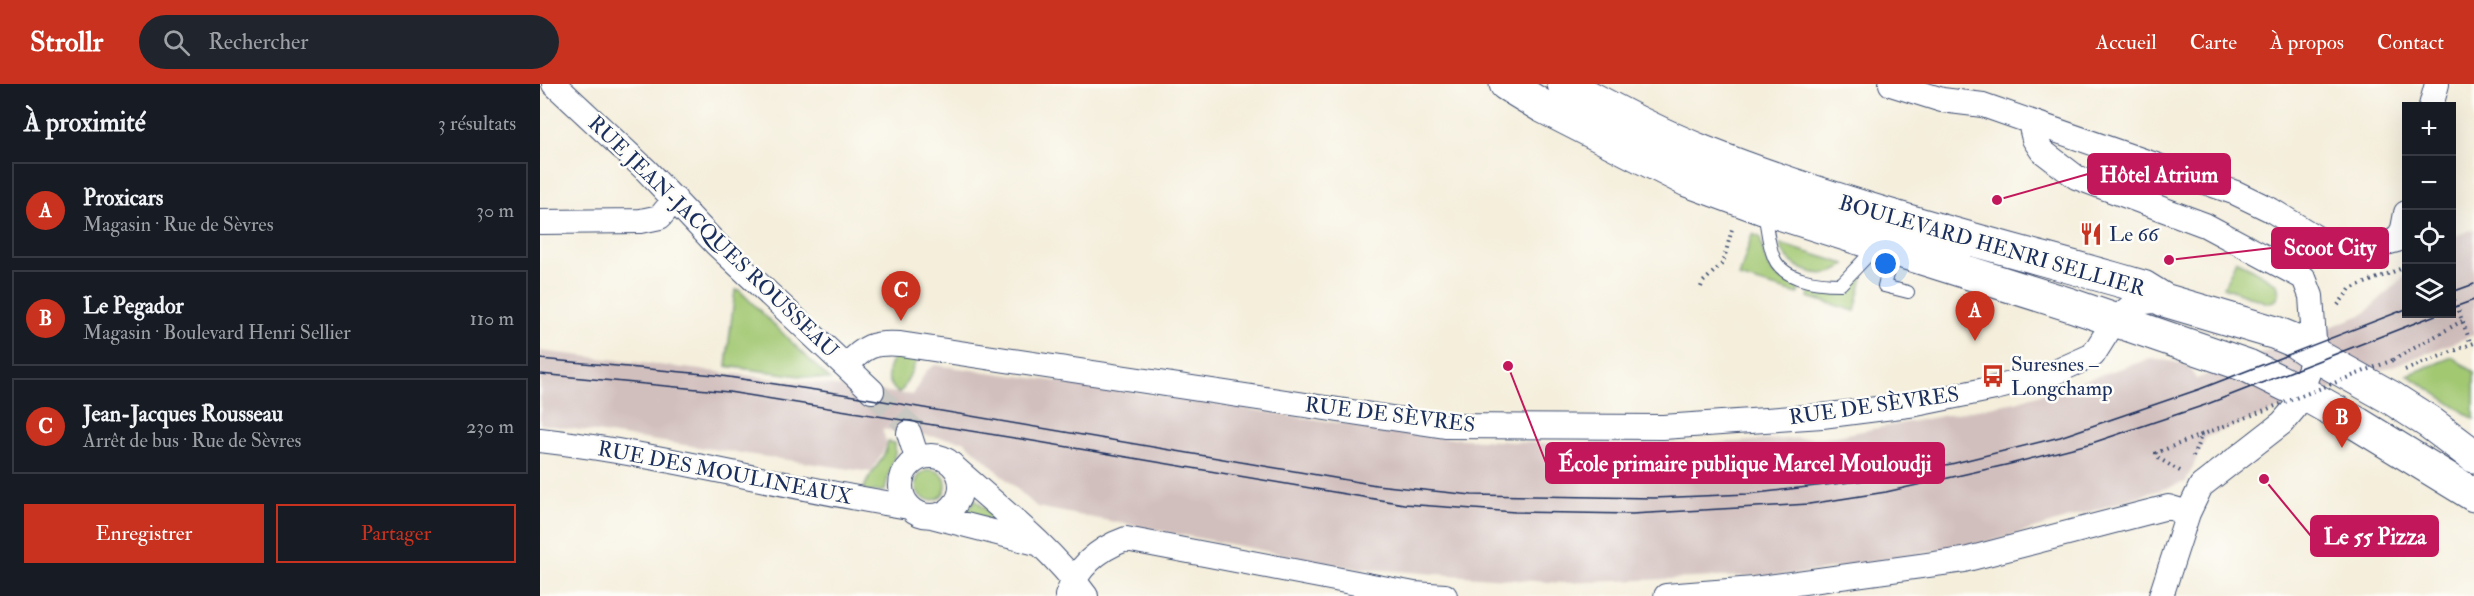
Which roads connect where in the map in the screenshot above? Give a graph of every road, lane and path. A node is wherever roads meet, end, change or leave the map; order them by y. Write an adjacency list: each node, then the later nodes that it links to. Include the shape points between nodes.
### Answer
1 (1506, 84): 9 (main road, BOULEVARD HENRI SELLIER, via 1687,180)
2 (1564, 84): 17 (main road, BOULEVARD HENRI SELLIER, via 1691,147 1795,186 1852,206 2143,287)
3 (1891, 84): 7 (street, via 1942,100 1983,105)
4 (2436, 84): 6 (street)
5 (558, 86): 8 (street, RUE JEAN-JACQUES ROUSSEAU)
6 (2432, 102)
7 (2030, 123): 11 (street, via 2236,193 2347,254 2397,240); 24 (street, via 2042,151 2076,177 2205,225 2304,278 2312,296)
8 (675, 199): 10 (street, via 660,217 641,221); 22 (street, RUE JEAN-JACQUES ROUSSEAU, via 716,244)
9 (1752, 204): 12 (main road, BOULEVARD HENRI SELLIER); 12 (lane, via 1774,259 1787,273 1821,284 1841,284); 14 (path, via 1723,263)
10 (540, 222)
11 (2402, 230)
12 (1886, 248): 16 (lane, via 1884,286); 19 (main road, BOULEVARD HENRI SELLIER)
13 (2402, 269): 15 (path)
14 (1701, 288)
15 (2350, 289)
16 (1908, 292)
17 (2164, 300): 19 (street, RUE DE SÈVRES, via 2135,303); 24 (main road, BOULEVARD HENRI SELLIER, via 2293,340)
18 (2456, 306): 20 (path)
19 (2115, 320): 22 (street, RUE DE SÈVRES, via 2093,355 2051,374 1995,388 1916,404 1822,416 1664,427 1445,426 900,344 880,343); 24 (main road, BOULEVARD HENRI SELLIER, via 2248,366)
20 (2462, 321): 21 (path); 29 (path, bridge, via 2393,360 2156,453)
21 (2473, 343): 23 (path)
22 (846, 366): 25 (street, RUE JEAN-JACQUES ROUSSEAU)
23 (2408, 368)
24 (2308, 372): 28 (main road, BOULEVARD HENRI SELLIER, via 2400,403); 30 (main road, BOULEVARD HENRI SELLIER, via 2330,409); 32 (street, via 2294,409 2282,423 2201,486)
25 (872, 391)
26 (540, 440): 31 (street, RUE DES MOULINEAUX, via 597,446)
27 (929, 451): 31 (street, via 903,472 901,481 900,491); 31 (street, via 961,486 955,504 941,514); 33 (street)
28 (2474, 456)
29 (2185, 474)
30 (2474, 495)
31 (920, 512): 33 (street, RUE DES MOULINEAUX)
32 (2188, 513): 36 (street, via 2168,507 1964,560 1754,589); 37 (street)
33 (1040, 544): 34 (street)
34 (1075, 590): 35 (street, via 1105,546 1126,538 1414,594)
35 (1445, 596)
36 (1666, 596)
37 (2161, 596)

